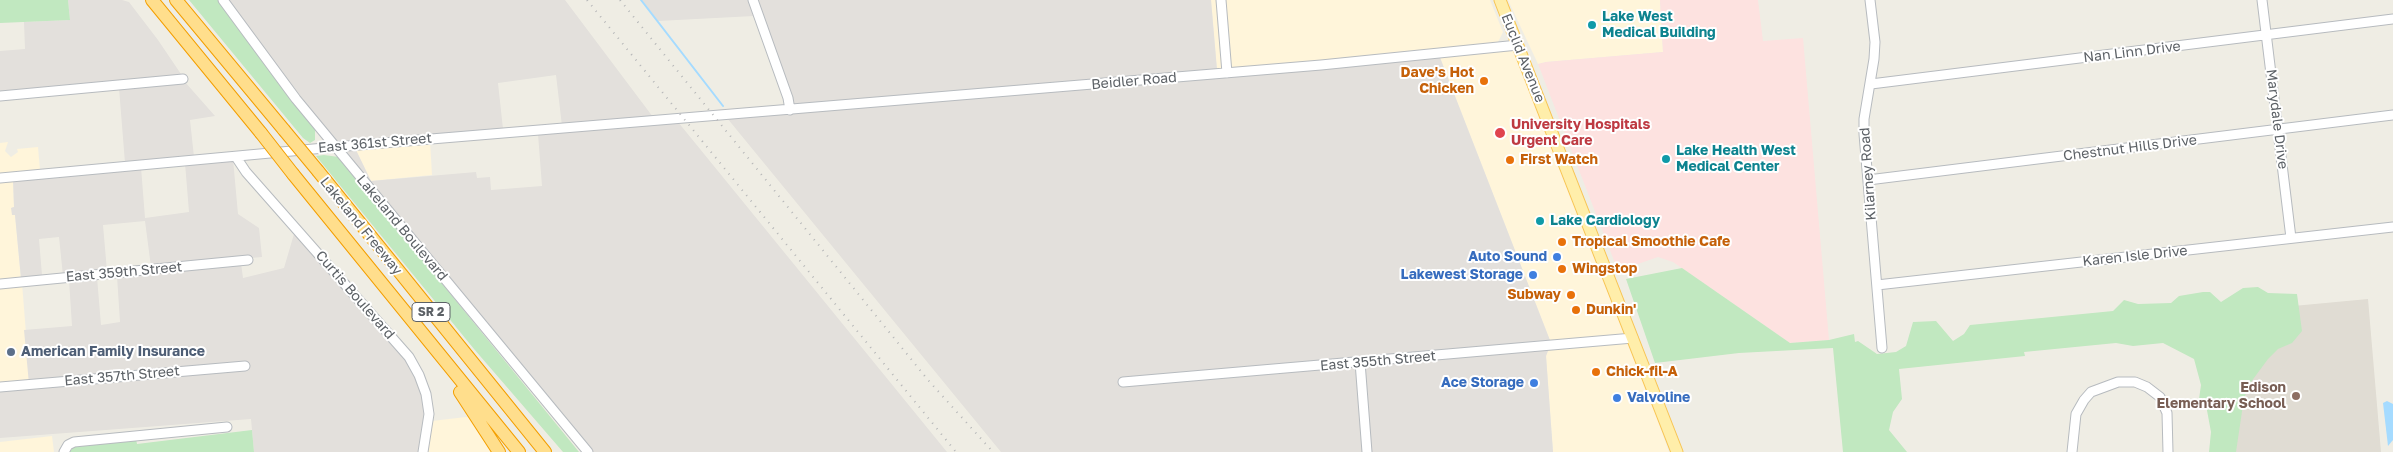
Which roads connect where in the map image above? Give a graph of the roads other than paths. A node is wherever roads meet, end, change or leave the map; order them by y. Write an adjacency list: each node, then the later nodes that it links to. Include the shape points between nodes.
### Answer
1 (143, 0): 12 (highway)
2 (152, 0): 12 (highway, Lakeland Freeway / SR 2)
3 (176, 0): 15 (highway, Lakeland Freeway / SR 2)
4 (184, 0): 15 (highway)
5 (223, 0): 24 (street, Lakeland Boulevard)
6 (754, 0): 20 (street)
7 (1221, 0): 16 (street)
8 (1500, 0): 14 (main road, Euclid Avenue)
9 (1870, 0): 18 (street, Kilarney Road, via 1875,42)
10 (2262, 0): 13 (street, Marydale Drive)
11 (2393, 19): 13 (street, Nan Linn Drive)
12 (175, 28): 34 (highway, Lakeland Freeway / SR 2, bridge)
13 (2266, 35): 18 (street, Nan Linn Drive); 23 (street, Marydale Drive)
14 (1518, 45): 16 (street, Beidler Road); 35 (main road, Euclid Avenue)
15 (216, 49): 33 (highway, Lakeland Freeway / SR 2, bridge)
16 (1227, 73): 20 (street, Beidler Road)
17 (183, 79): 19 (street)
18 (1871, 84): 27 (street, Kilarney Road, via 1864,119)
19 (0, 96)
20 (790, 110): 21 (street, Beidler Road)
21 (750, 113): 24 (street, East 361st Street)
22 (2393, 115): 23 (street, Chestnut Hills Drive)
23 (2279, 129): 27 (street, Chestnut Hills Drive); 29 (street, Marydale Drive)
24 (335, 147): 25 (street, East 361st Street); 48 (street, Lakeland Boulevard)
25 (236, 157): 26 (street, East 361st Street); 43 (street, Curtis Boulevard, via 409,357 422,381 430,414)
26 (0, 178)
27 (1868, 180): 32 (street, Kilarney Road)
28 (2393, 227): 29 (street, Karen Isle Drive)
29 (2291, 238): 32 (street, Karen Isle Drive)
30 (248, 260): 31 (street, East 359th Street)
31 (0, 284)
32 (1877, 285): 36 (street, Kilarney Road)
33 (414, 290): 46 (highway, Lakeland Freeway / SR 2); 47 (highway)
34 (414, 323): 44 (highway); 45 (highway, Lakeland Freeway / SR 2)
35 (1633, 338): 37 (street, East 355th Street); 50 (main road, Euclid Avenue)
36 (1882, 348)
37 (1360, 362): 39 (street, East 355th Street); 49 (street)
38 (245, 366): 40 (street, East 357th Street)
39 (1123, 382)
40 (0, 387)
41 (227, 427): 42 (street, via 74,442)
42 (64, 452)
43 (423, 452)
44 (499, 452)
45 (519, 452)
46 (545, 452)
47 (555, 452)
48 (588, 452)
49 (1368, 452)
50 (1677, 452)
51 (2072, 452): 52 (street, via 2076,414 2091,392 2118,382 2135,382 2160,397 2166,413)
52 (2168, 452)

